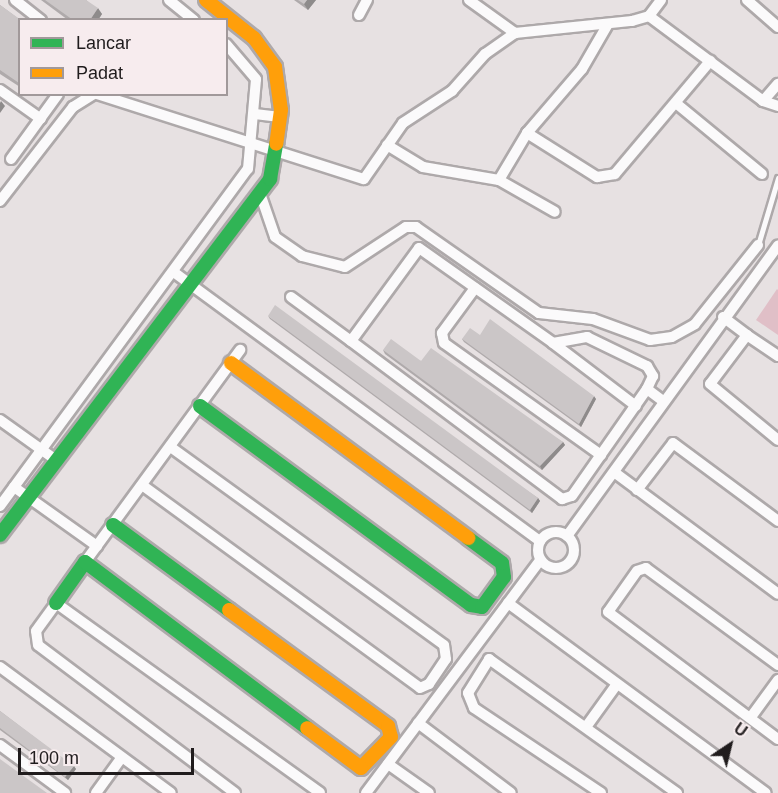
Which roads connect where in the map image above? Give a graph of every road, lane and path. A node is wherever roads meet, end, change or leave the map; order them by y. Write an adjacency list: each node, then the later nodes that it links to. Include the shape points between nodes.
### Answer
1 (15, 0): 10 (street)
2 (169, 0): 11 (street)
3 (206, 0): 12 (street)
4 (367, 0): 8 (street)
5 (469, 0): 16 (street)
6 (661, 0): 9 (street)
7 (747, 0): 15 (street)
8 (359, 15)
9 (649, 16): 14 (street); 18 (street)
10 (38, 18)
11 (192, 18)
12 (227, 18)
13 (228, 19): 28 (street, via 265,51 280,81)
14 (608, 24): 16 (street, via 545,26); 30 (street, via 582,69)
15 (778, 27)
16 (515, 33): 32 (street, via 485,54 453,91 403,123)
17 (228, 46): 27 (street, via 256,79)
18 (710, 62): 24 (street); 25 (street)
19 (778, 84): 24 (street)
20 (0, 90): 29 (street)
21 (57, 96): 29 (street)
22 (92, 96): 39 (street, via 73,107)
23 (101, 96): 31 (street)
24 (763, 101): 26 (street)
25 (677, 104): 30 (street, via 607,178); 35 (street)
26 (778, 106)
27 (255, 114): 28 (street); 31 (street)
28 (280, 117): 33 (street)
29 (40, 119): 34 (street)
30 (527, 133): 37 (street)
31 (252, 144): 33 (street); 43 (street, via 240,185)
32 (387, 145): 33 (street, via 362,179); 37 (street, via 423,167)
33 (278, 150): 38 (street)
34 (11, 159)
35 (762, 174)
36 (778, 178): 41 (lane)
37 (499, 180): 40 (street)
38 (261, 196): 41 (street, via 275,237 302,256 345,267 406,227 416,227 539,313 593,319 650,340 672,337 694,324); 44 (street)
39 (0, 201)
40 (555, 212)
41 (758, 245)
42 (778, 246): 47 (street)
43 (175, 273): 44 (street); 61 (street)
44 (193, 285): 63 (street); 74 (street)
45 (475, 288): 49 (street, via 417,248); 50 (street); 62 (street, via 441,333 444,343)
46 (291, 297): 49 (street)
47 (723, 318): 48 (street); 55 (street)
48 (747, 335): 52 (street); 59 (street, via 710,384)
49 (351, 341): 62 (street, via 562,499 572,496)
50 (553, 343): 54 (street, via 575,336 597,340 647,366 653,376); 57 (street)
51 (240, 350): 53 (street)
52 (778, 356)
53 (231, 363): 56 (street); 56 (street, via 502,563 504,578 482,607 475,607)
54 (646, 389): 55 (street); 57 (street)
55 (663, 401): 64 (street)
56 (200, 406): 60 (street)
57 (636, 406): 62 (street)
58 (0, 420): 61 (street)
59 (778, 440)
60 (170, 447): 65 (street); 65 (street, via 444,645 446,660 429,684 420,688)
61 (42, 450): 63 (street); 66 (street)
62 (601, 455)
63 (56, 460): 68 (street)
64 (614, 472): 67 (street); 73 (street)
65 (142, 485): 71 (street)
66 (14, 487): 68 (street); 69 (street)
67 (637, 490): 70 (street, via 673,444); 78 (street)
68 (28, 498): 72 (street); 75 (street)
69 (0, 506)
70 (778, 521)
71 (113, 525): 75 (street); 77 (street, via 388,726 391,737 361,768)
72 (0, 535)
73 (567, 536): 74 (street, via 552,532); 76 (street, via 574,551 570,561 555,568)
74 (540, 541): 76 (street)
75 (97, 546): 77 (street)
76 (540, 560): 80 (street)
77 (85, 562): 79 (street)
78 (778, 594)
79 (56, 603): 95 (street, via 36,631 38,645); 96 (street)
80 (508, 603): 84 (street); 86 (street)
81 (778, 665): 85 (street, via 646,568 637,571 608,612)
82 (0, 667): 90 (street)
83 (778, 680): 85 (street)
84 (617, 684): 87 (street); 102 (street)
85 (751, 717): 88 (street)
86 (418, 723): 91 (street); 99 (street)
87 (586, 727): 100 (street, via 492,659 468,693 474,708); 101 (street)
88 (778, 738)
89 (0, 745): 92 (street)
90 (122, 757): 93 (street); 94 (street)
91 (388, 764): 97 (street); 98 (street)
92 (64, 793)
93 (96, 793)
94 (171, 793)
95 (235, 793)
96 (320, 793)
97 (366, 793)
98 (429, 793)
99 (511, 793)
100 (601, 793)
101 (677, 793)
102 (766, 793)

